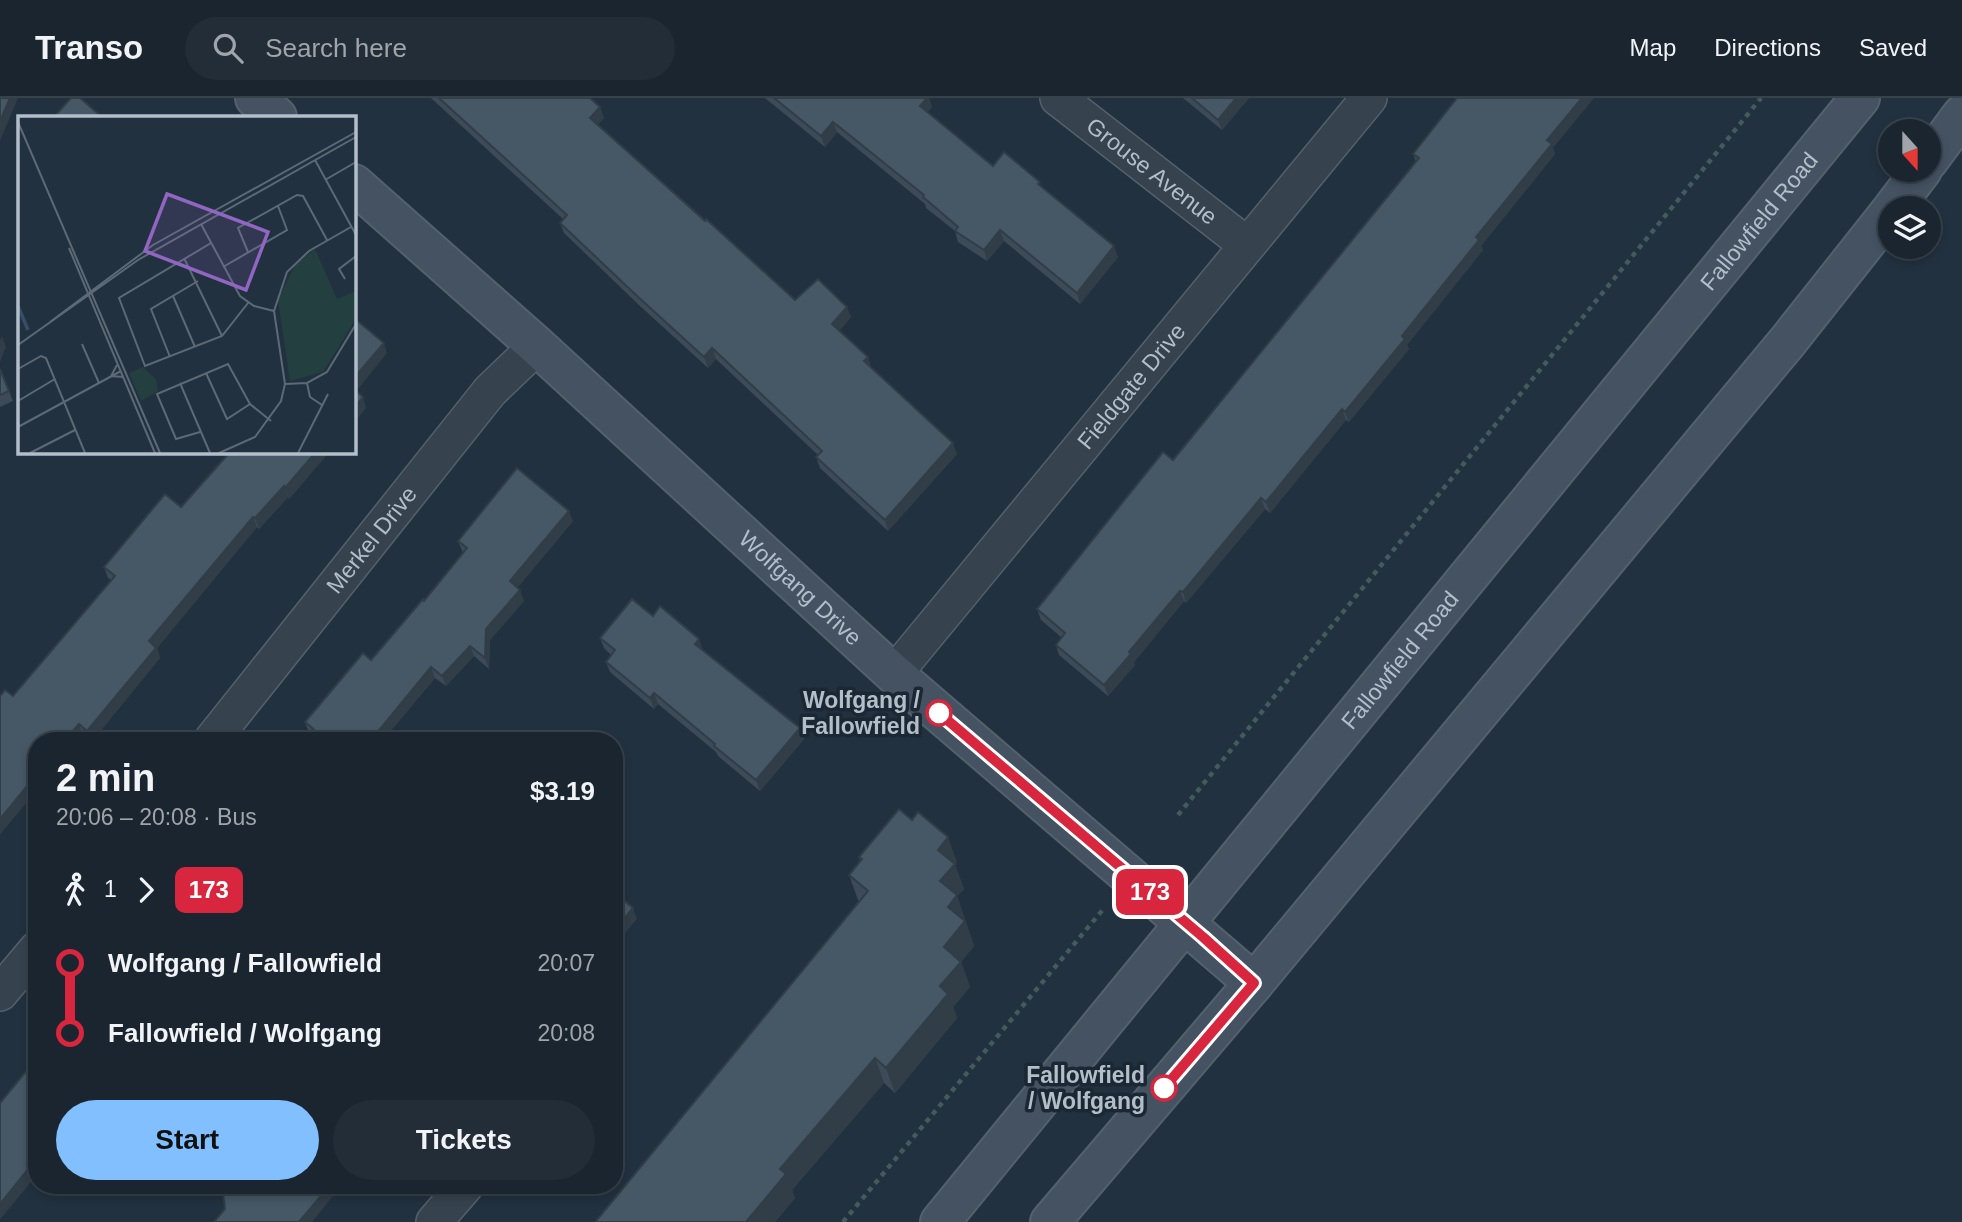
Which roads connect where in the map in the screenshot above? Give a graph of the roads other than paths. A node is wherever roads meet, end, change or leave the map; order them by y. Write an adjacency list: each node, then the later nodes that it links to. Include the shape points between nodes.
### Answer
1 (255, 98): 6 (main road)
2 (1058, 98): 12 (street, Grouse Avenue)
3 (1369, 98): 12 (street, Fieldgate Drive)
4 (1860, 98): 16 (main road, Fallowfield Road)
5 (1962, 115): 7 (main road)
6 (276, 116)
7 (1941, 143)
8 (1913, 182): 10 (main road)
9 (355, 185): 13 (main road, Wolfgang Drive)
10 (1902, 196)
11 (1878, 226): 18 (main road)
12 (1247, 245): 14 (street, Fieldgate Drive)
13 (537, 346): 14 (main road, Wolfgang Drive); 15 (street, Merkel Drive, via 489,391)
14 (894, 674): 16 (main road, Wolfgang Drive)
15 (218, 732)
16 (1186, 923): 18 (main road, Wolfgang Drive); 22 (main road, Fallowfield Road)
17 (28, 960): 19 (street)
18 (1254, 983): 23 (main road)
19 (0, 993)
20 (458, 1194): 21 (street)
21 (434, 1222)
22 (940, 1222)
23 (1050, 1222)

